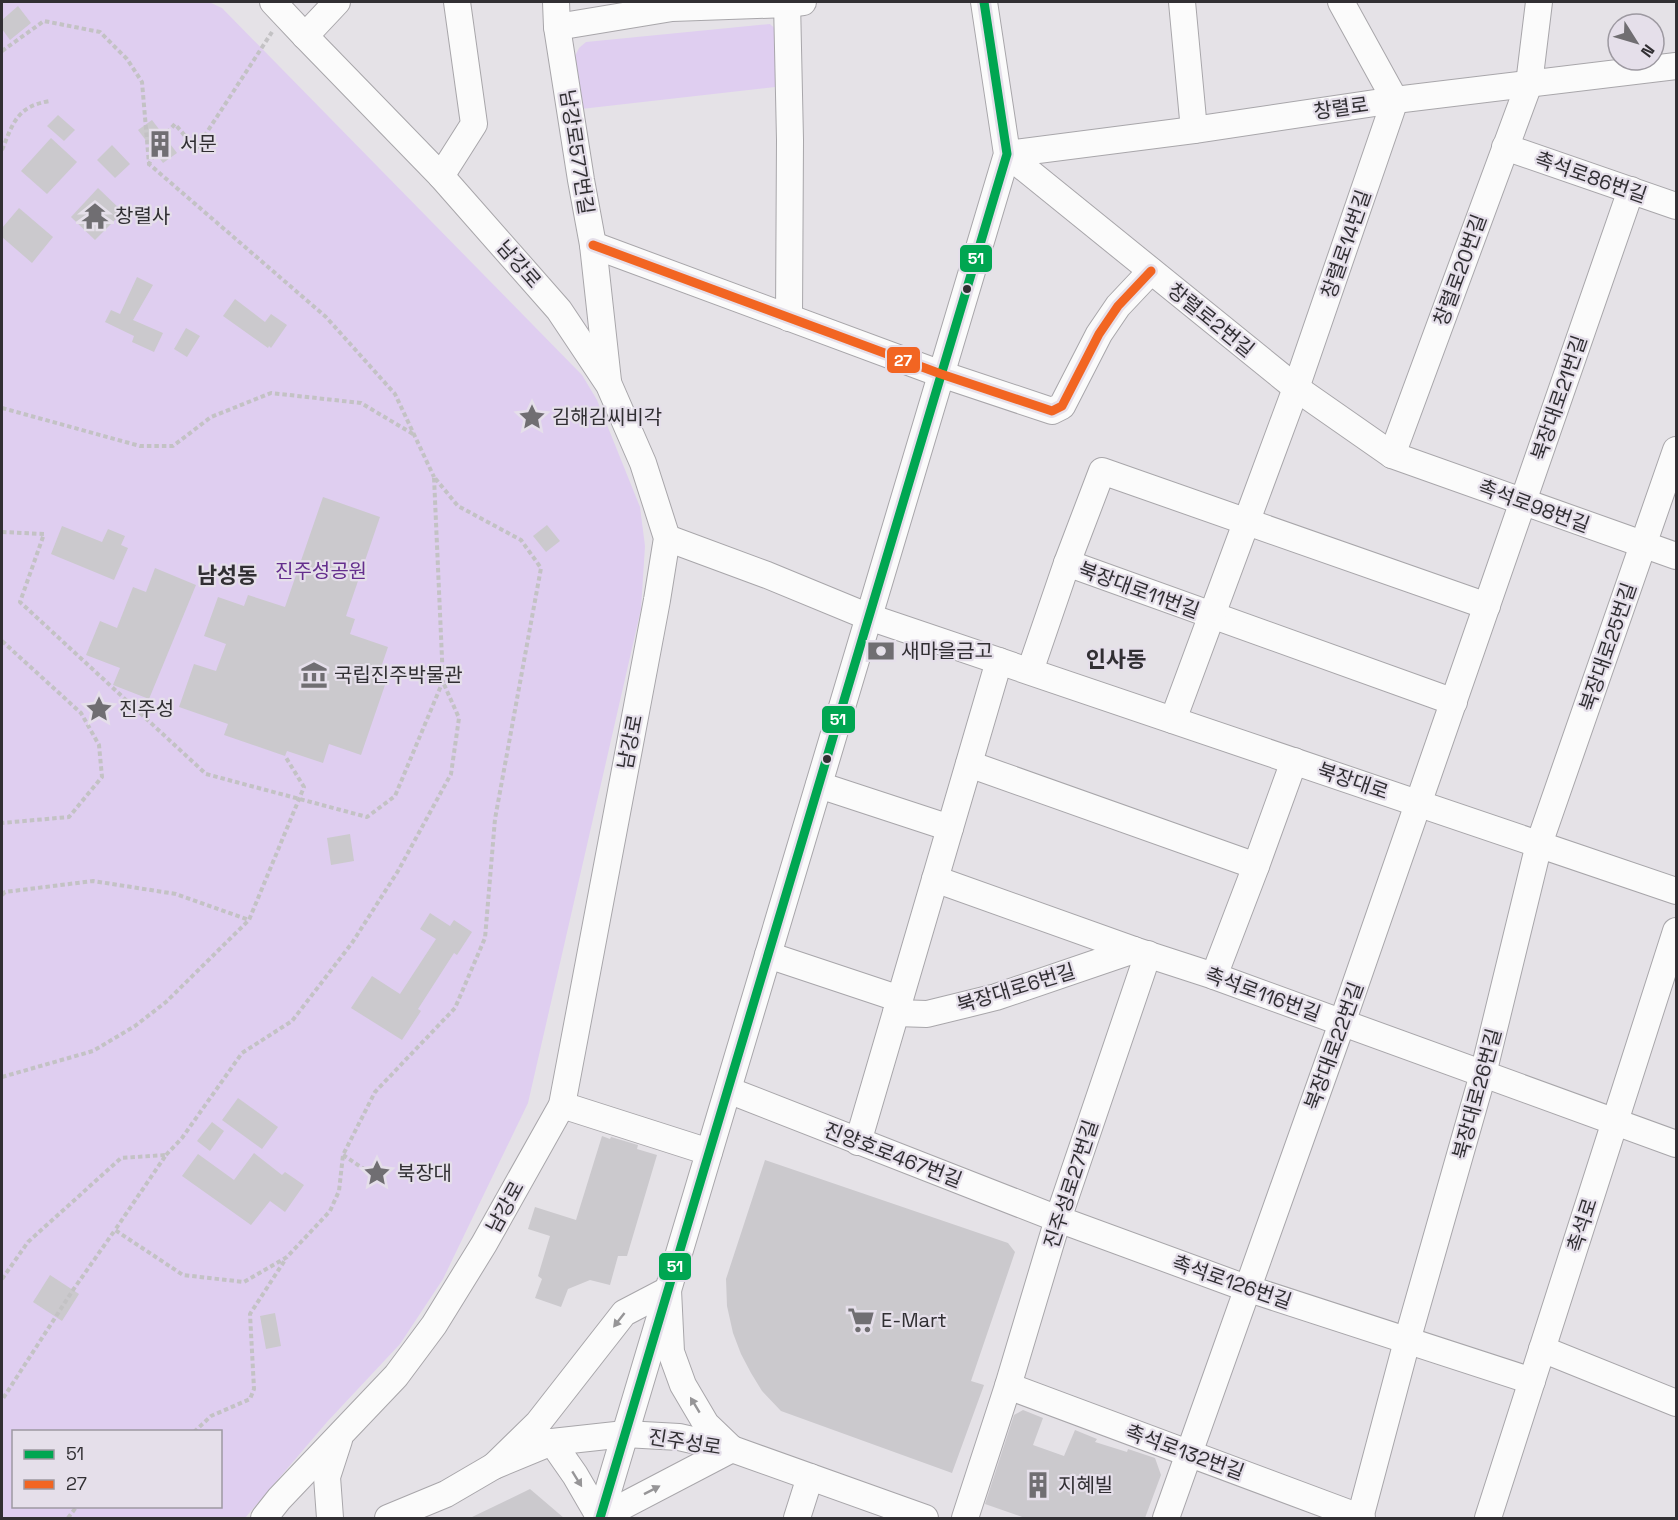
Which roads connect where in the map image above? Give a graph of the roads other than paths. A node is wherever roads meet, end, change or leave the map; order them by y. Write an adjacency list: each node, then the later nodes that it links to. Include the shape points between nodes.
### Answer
1 (337, 2): 12 (street)
2 (456, 2): 19 (street, via 474,124)
3 (556, 2): 11 (street, 남강로577번길)
4 (793, 2): 9 (street); 24 (street)
5 (984, 2): 18 (street)
6 (1182, 2): 16 (street)
7 (1341, 2): 15 (street)
8 (1539, 2): 14 (street, 창렬로20번길)
9 (672, 5): 11 (street)
10 (278, 8): 12 (street, 남강로)
11 (557, 27): 22 (street, 남강로577번길)
12 (304, 36): 19 (street, 남강로)
13 (1677, 66): 14 (street, 창렬로)
14 (1529, 84): 15 (street, 창렬로); 17 (street, 창렬로20번길)
15 (1395, 100): 16 (street, 창렬로); 27 (street, 창렬로14번길)
16 (1194, 130): 18 (street, 창렬로)
17 (1505, 147): 20 (street, 촉석로86번길); 29 (street, 창렬로20번길)
18 (1007, 154): 23 (street, 창렬로2번길); 25 (street)
19 (441, 176): 26 (street, 남강로, via 559,310)
20 (1631, 190): 21 (street, 촉석로86번길); 30 (street, 북장대로21번길)
21 (1677, 206)
22 (593, 245): 24 (street); 26 (street, 남강로577번길)
23 (1151, 271): 25 (street, via 1099,334 1062,406 1052,411); 27 (street, 창렬로2번길)
24 (789, 318): 25 (street)
25 (941, 374): 38 (street)
26 (609, 384): 32 (street, 남강로, via 643,463)
27 (1296, 388): 29 (street, 창렬로2번길); 31 (street, 북장대로11번길)
28 (1677, 450): 33 (street, 북장대로25번길)
29 (1392, 455): 30 (street, 촉석로98번길)
30 (1523, 502): 33 (street, 촉석로98번길); 36 (street, 북장대로21번길)
31 (1247, 522): 35 (street, via 1102,471); 36 (street); 37 (street, 북장대로11번길)
32 (667, 538): 38 (street, 북장대로); 60 (street, 남강로)
33 (1644, 544): 34 (street, 촉석로98번길); 48 (street, 북장대로25번길)
34 (1677, 556)
35 (1067, 563): 37 (street, 북장대로11번길); 40 (street)
36 (1487, 606): 41 (street, 북장대로21번길)
37 (1211, 616): 41 (street, 북장대로11번길); 42 (street, 북장대로11번길)
38 (869, 617): 39 (street, 북장대로); 45 (street)
39 (999, 661): 40 (street, 북장대로); 44 (street)
40 (1030, 671): 42 (street, 북장대로)
41 (1454, 702): 46 (street, 북장대로21번길)
42 (1173, 720): 43 (street, 북장대로)
43 (1294, 761): 46 (street, 북장대로); 49 (street)
44 (969, 764): 47 (street); 49 (street)
45 (819, 785): 47 (street); 54 (street)
46 (1419, 803): 48 (street, 북장대로); 57 (street, 북장대로22번길)
47 (950, 828): 50 (street)
48 (1539, 844): 51 (street, 북장대로); 58 (street, 북장대로26번길)
49 (1256, 866): 55 (street)
50 (935, 879): 53 (street); 56 (street)
51 (1677, 891)
52 (1677, 931): 61 (street, 촉석로)
53 (1141, 952): 55 (street, 촉석로116번길); 56 (street, 북장대로6번길, via 927,1014); 65 (street, 진주성로27번길)
54 (768, 955): 56 (street, 북장대로6번길); 59 (street)
55 (1214, 976): 57 (street, 촉석로116번길)
56 (898, 1006): 62 (street)
57 (1342, 1023): 58 (street, 촉석로116번길); 66 (street, 북장대로22번길)
58 (1483, 1074): 61 (street, 촉석로116번길); 68 (street, 북장대로26번길)
59 (728, 1090): 62 (street, 진양호로467번길); 64 (street)
60 (562, 1105): 64 (street); 73 (street, 남강로, via 434,1325 396,1376)
61 (1615, 1122): 63 (street, 촉석로116번길); 69 (street, 촉석로)
62 (858, 1142): 65 (street, 진양호로467번길)
63 (1677, 1144)
64 (709, 1152): 67 (street)
65 (1058, 1219): 66 (street, 촉석로126번길); 71 (street, 진주성로27번길)
66 (1246, 1288): 68 (street, 촉석로126번길); 77 (street, 북장대로22번길)
67 (668, 1290): 74 (street); 76 (street, one-way to 67, via 706,1424 683,1385 671,1352); 78 (street, one-way to 78, via 624,1313 538,1423)
68 (1407, 1341): 70 (street, 촉석로126번길); 90 (street)
69 (1542, 1349): 70 (street, 촉석로); 72 (street)
70 (1532, 1382): 91 (street, 촉석로)
71 (1008, 1386): 77 (street, 촉석로132번길); 88 (street, 진주성로27번길)
72 (1677, 1403)
73 (341, 1434): 81 (street, 남강로); 82 (street, via 327,1477)
74 (625, 1434): 75 (street, 진주성로); 76 (street, 진주성로, via 679,1437); 85 (street)
75 (552, 1442): 78 (street, 진주성로); 85 (street, one-way to 85)
76 (732, 1449): 79 (street, 진주성로); 85 (street, one-way to 76)
77 (1190, 1454): 89 (street, 북장대로22번길); 90 (street, 촉석로132번길)
78 (494, 1466): 80 (street, 진주성로)
79 (810, 1477): 86 (street); 87 (street, 진주성로)
80 (446, 1494): 83 (street, 진주성로); 84 (street)
81 (264, 1518)
82 (330, 1518)
83 (388, 1518)
84 (438, 1518)
85 (600, 1518)
86 (797, 1518)
87 (925, 1518)
88 (965, 1518)
89 (1166, 1518)
90 (1361, 1518)
91 (1488, 1518)

